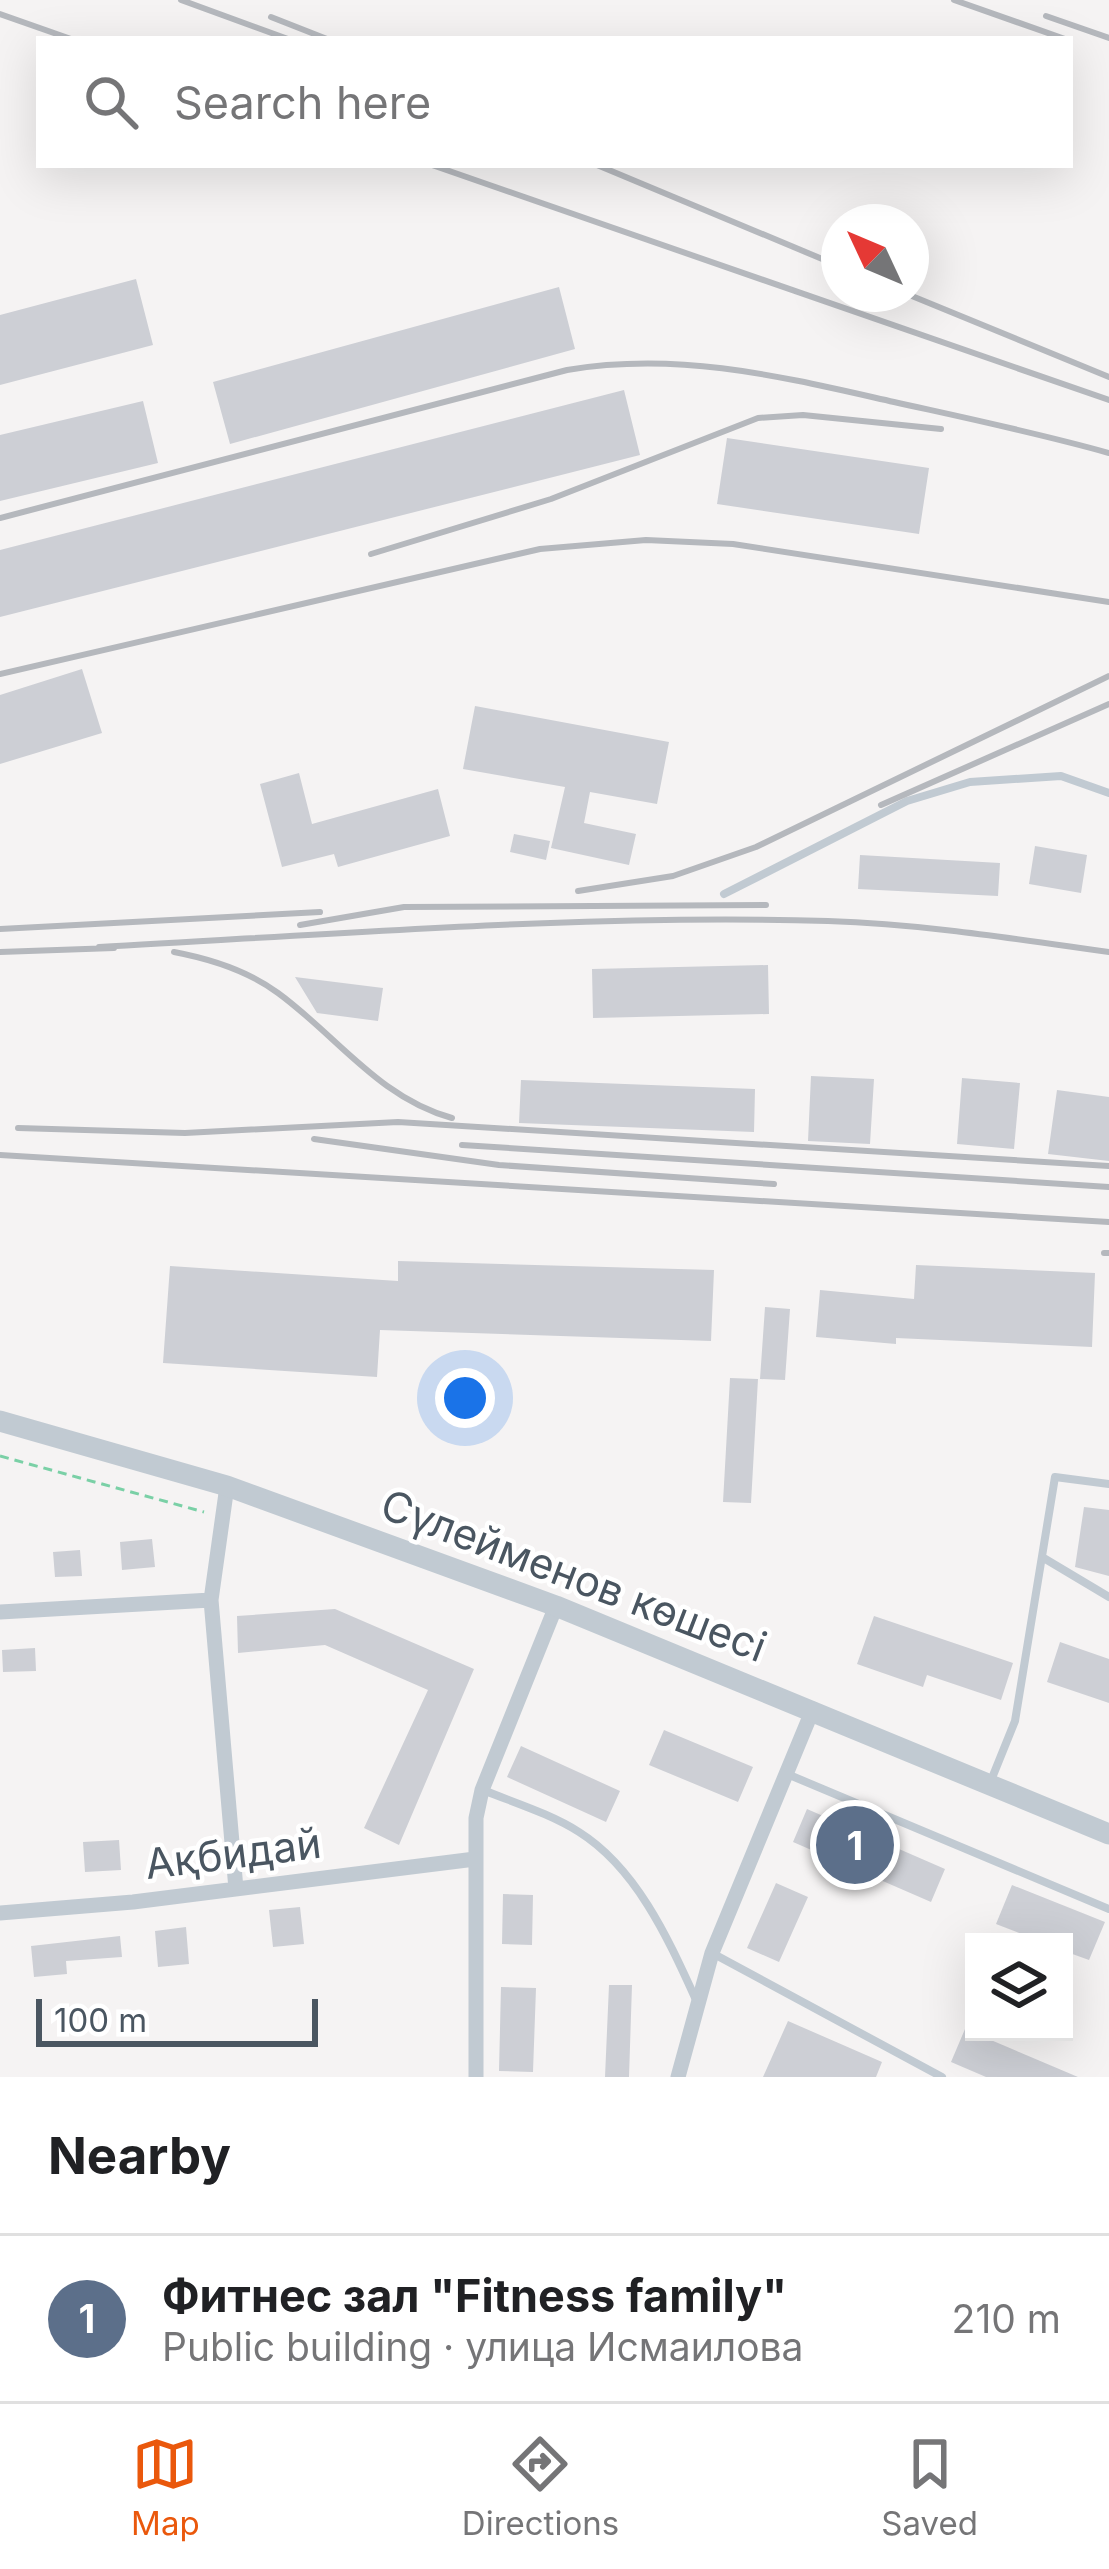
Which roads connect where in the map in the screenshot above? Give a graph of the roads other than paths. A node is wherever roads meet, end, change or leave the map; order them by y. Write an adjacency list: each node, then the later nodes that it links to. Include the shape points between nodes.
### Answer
1 (1109, 794): 2 (lane, via 1061,776 970,782 907,801)
2 (724, 893)
3 (0, 1421): 5 (street, Сүлейменов көшесі)
4 (1109, 1484): 6 (lane, via 1054,1477)
5 (227, 1486): 8 (street); 9 (street, Сүлейменов көшесі)
6 (1042, 1557): 7 (lane); 13 (lane, via 1015,1721)
7 (1109, 1598)
8 (211, 1600): 10 (street); 17 (street)
9 (556, 1606): 11 (street, Сүлейменов көшесі); 14 (street)
10 (0, 1612)
11 (813, 1709): 12 (street); 13 (street, Сүлейменов көшесі)
12 (787, 1774): 18 (lane); 20 (street)
13 (990, 1783): 15 (street, Сүлейменов көшесі)
14 (482, 1790): 16 (street); 21 (lane, via 581,1833 619,1869 662,1926)
15 (1109, 1834)
16 (475, 1859): 17 (street, Ақбидай); 22 (street)
17 (236, 1889): 19 (street, Ақбидай)
18 (1109, 1909)
19 (0, 1913)
20 (712, 1953): 21 (street); 24 (lane)
21 (698, 2003): 23 (street)
22 (476, 2077)
23 (678, 2077)
24 (942, 2077)

